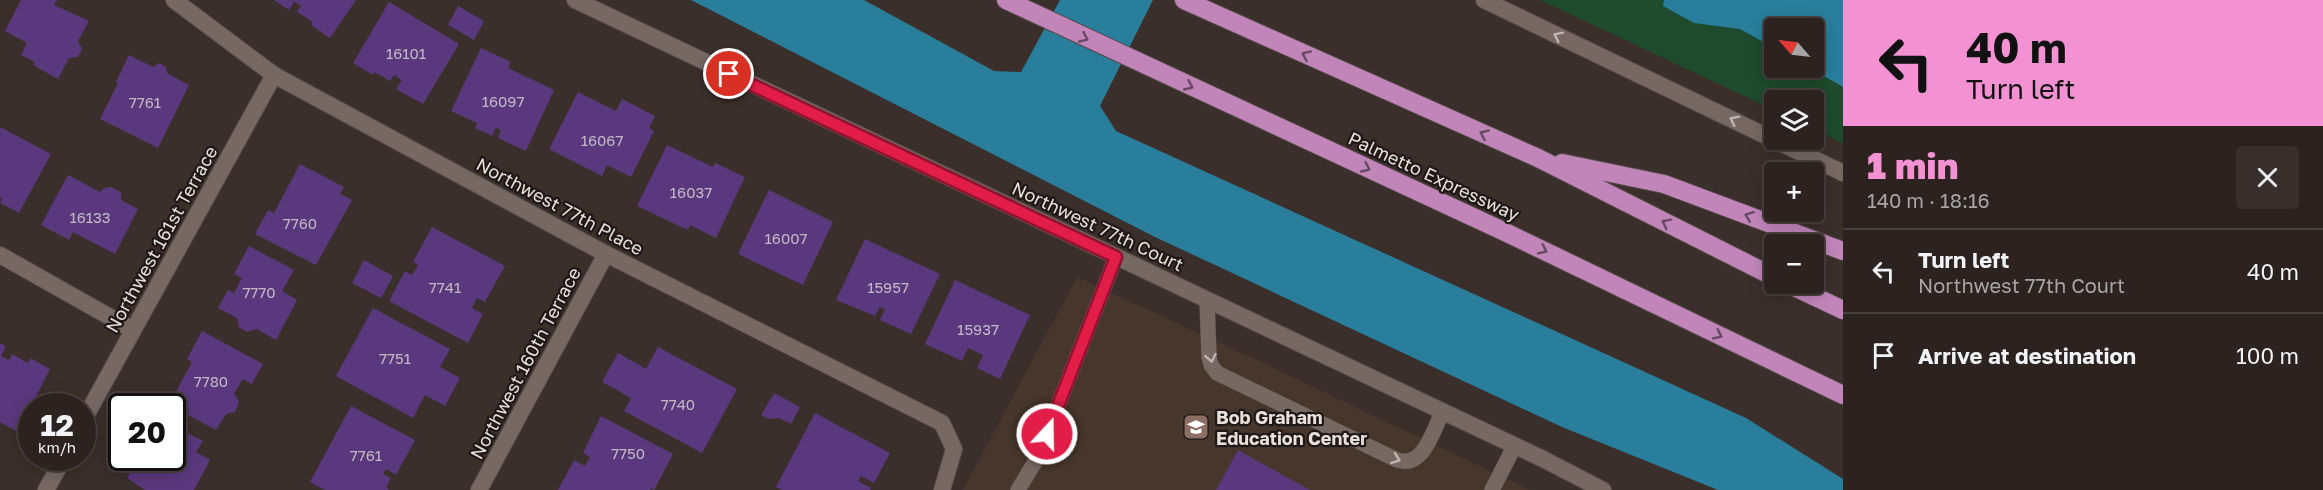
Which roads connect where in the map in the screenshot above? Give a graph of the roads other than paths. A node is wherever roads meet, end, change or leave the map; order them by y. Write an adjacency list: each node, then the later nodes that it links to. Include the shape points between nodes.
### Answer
1 (174, 0): 6 (street, Northwest 77th Place)
2 (575, 0): 12 (street, Northwest 77th Court)
3 (1006, 0): 18 (highway, Palmetto Expressway, one-way to 18)
4 (1184, 0): 7 (highway, one-way to 4)
5 (1484, 0): 8 (street, one-way to 5)
6 (274, 75): 10 (street, Northwest 77th Place); 17 (street, Northwest 161st Terrace)
7 (1538, 158): 9 (highway, one-way to 7, via 1664,184); 13 (highway, one-way to 7)
8 (1843, 173)
9 (1843, 251)
10 (606, 254): 24 (street, Northwest 160th Terrace); 25 (street, Northwest 77th Place, via 942,423 954,449)
11 (0, 255): 17 (street)
12 (1116, 257): 15 (street, Northwest 77th Court); 26 (lane, via 1038,457)
13 (1764, 272)
14 (1809, 294): 16 (highway)
15 (1207, 300): 20 (street, Northwest 77th Court); 20 (lane, one-way to 20, via 1209,357 1217,373 1397,460 1406,462 1420,455)
16 (1843, 310)
17 (133, 330): 19 (street, Northwest 161st Terrace)
18 (1843, 395)
19 (96, 397)
20 (1443, 411): 21 (street, Northwest 77th Court)
21 (1515, 445): 27 (lane); 28 (street, Northwest 77th Court)
22 (57, 471): 23 (street)
23 (46, 490)
24 (479, 490)
25 (942, 490)
26 (1018, 490)
27 (1492, 490)
28 (1603, 490)

